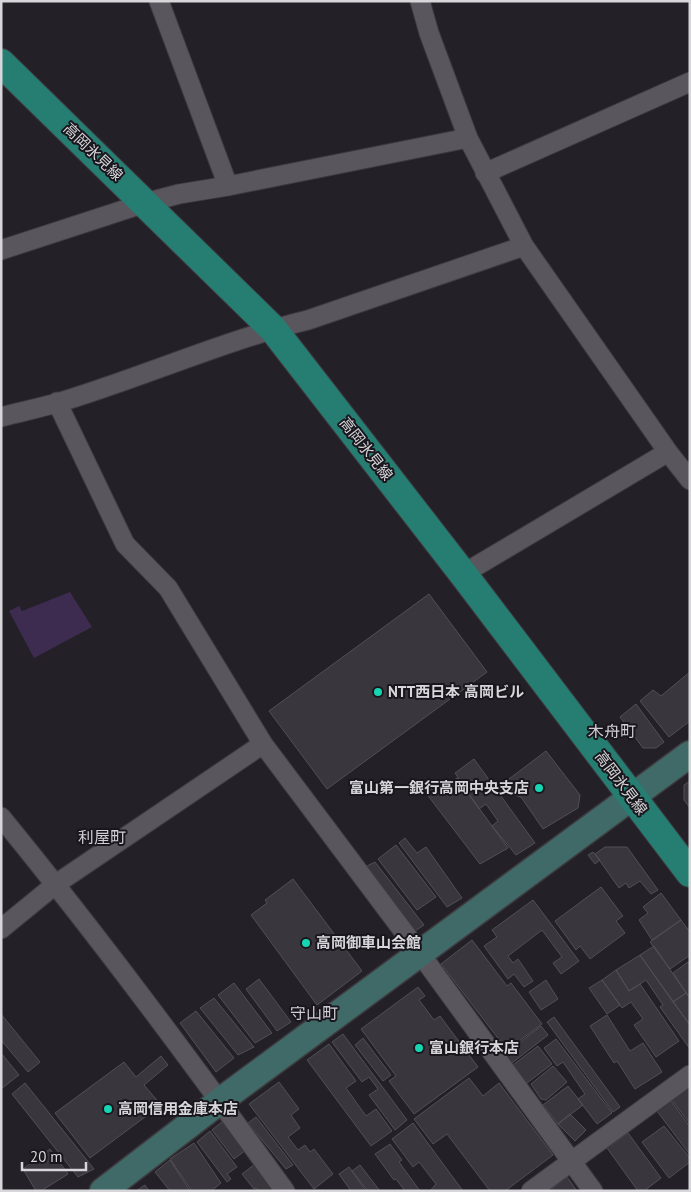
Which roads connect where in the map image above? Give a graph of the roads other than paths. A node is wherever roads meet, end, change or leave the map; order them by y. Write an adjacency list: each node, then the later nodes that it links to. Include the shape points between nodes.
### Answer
1 (159, 1): 7 (street)
2 (420, 1): 5 (street)
3 (1, 63): 8 (main road, 高岡氷見線)
4 (690, 82): 6 (street)
5 (468, 138): 6 (street); 7 (street)
6 (486, 173): 9 (street)
7 (228, 186): 8 (street)
8 (145, 203): 10 (street); 11 (main road, 高岡氷見線)
9 (524, 246): 11 (street); 14 (street)
10 (1, 250)
11 (273, 329): 12 (street); 16 (main road, 高岡氷見線)
12 (57, 402): 13 (street); 17 (street, via 125,544 168,588)
13 (1, 417)
14 (668, 452): 15 (street); 16 (street)
15 (690, 480)
16 (463, 574): 19 (main road, 高岡氷見線)
17 (263, 744): 22 (street); 24 (street)
18 (690, 754): 19 (street)
19 (632, 798): 21 (main road, 高岡氷見線); 24 (street)
20 (1, 817): 22 (street)
21 (690, 872)
22 (56, 884): 23 (street); 26 (street)
23 (1, 929)
24 (419, 952): 26 (street); 27 (street)
25 (690, 1075): 27 (street)
26 (220, 1101): 28 (street); 29 (street)
27 (571, 1161): 30 (street); 31 (street)
28 (103, 1191)
29 (285, 1191)
30 (531, 1191)
31 (593, 1191)

